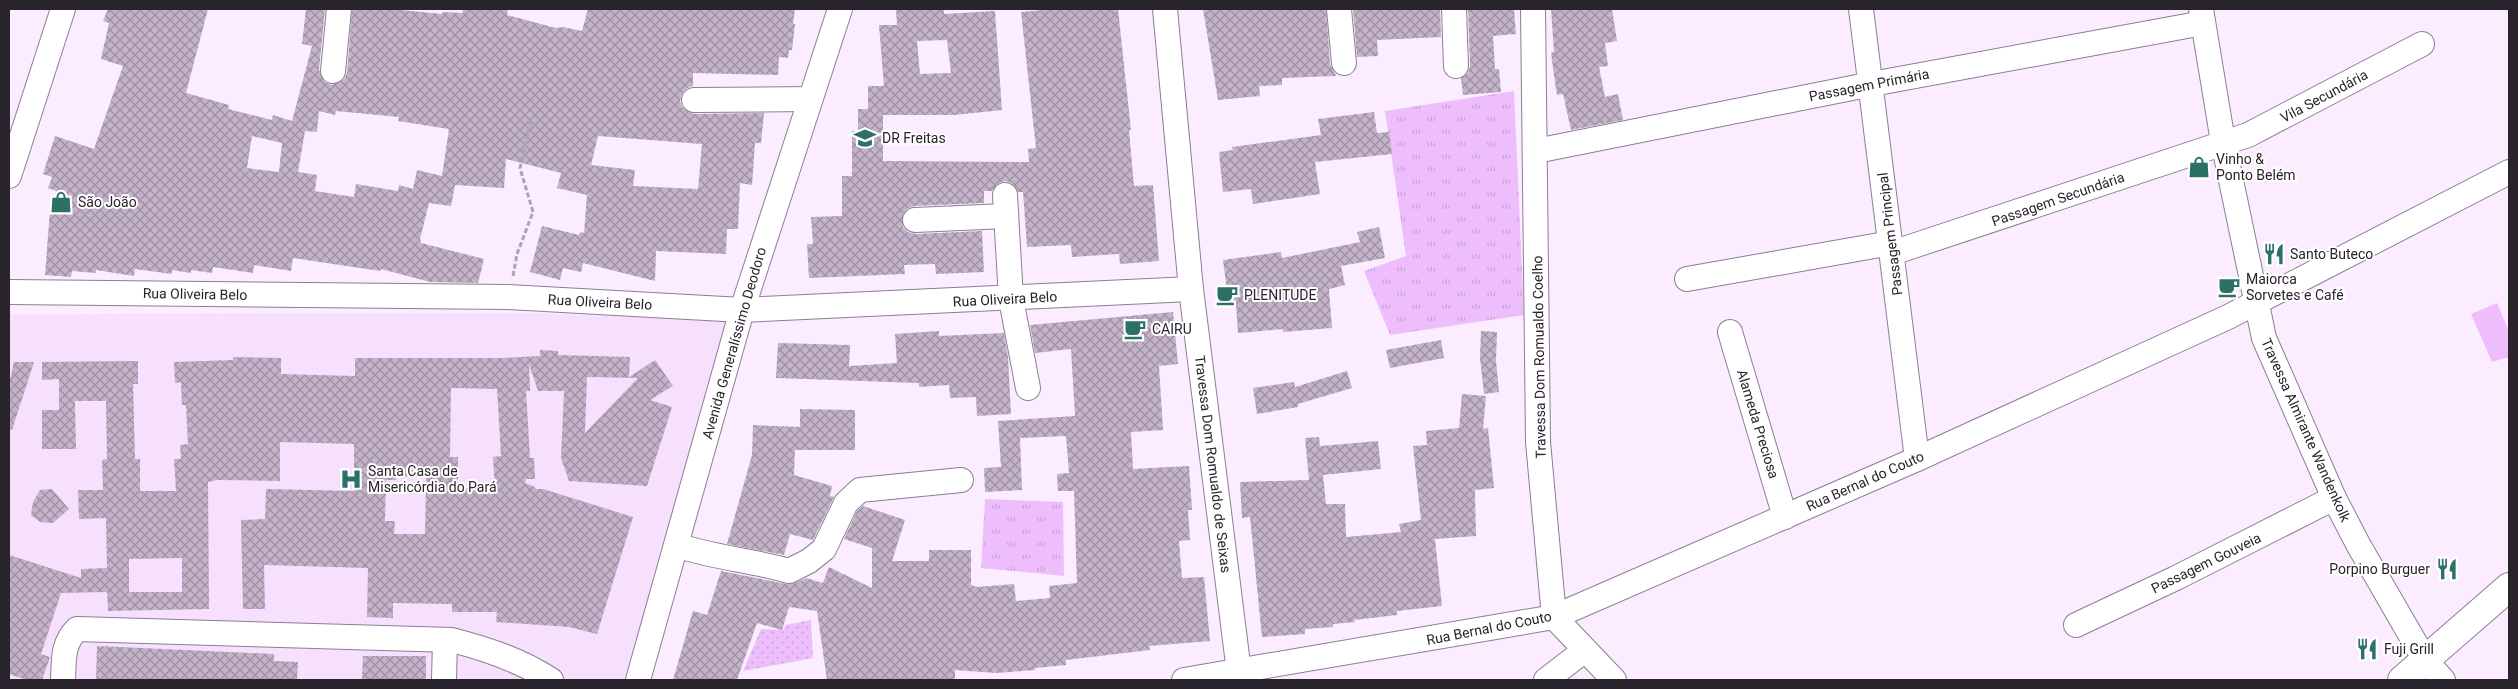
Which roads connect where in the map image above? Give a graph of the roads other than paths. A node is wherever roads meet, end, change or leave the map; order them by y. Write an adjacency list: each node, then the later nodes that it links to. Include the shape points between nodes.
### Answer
1 (63, 9): 20 (street)
2 (339, 9): 13 (street)
3 (840, 9): 15 (street, Avenida Generalíssimo Deodoro)
4 (1165, 9): 24 (street, Travessa Dom Romualdo de Seixas)
5 (1338, 9): 11 (street)
6 (1454, 9): 12 (street)
7 (1533, 9): 18 (street, Travessa Dom Romualdo Coelho)
8 (1861, 9): 14 (street, Passagem Principal)
9 (2202, 16): 14 (street, Passagem Primária); 17 (street, Travessa Almirante Wandenkolk)
10 (2422, 44): 17 (street, Vila Secundária, via 2268,126)
11 (1344, 63)
12 (1456, 66)
13 (333, 71)
14 (1872, 84): 18 (street, Passagem Primária); 22 (street, Passagem Principal)
15 (810, 99): 16 (street); 28 (street, Avenida Generalíssimo Deodoro)
16 (694, 100)
17 (2223, 142): 22 (street, Passagem Secundária, via 1991,222); 27 (street, Travessa Almirante Wandenkolk)
18 (1536, 152): 37 (street, Travessa Dom Romualdo Coelho, via 1538,442)
19 (2509, 172): 27 (street, Rua Bernal do Couto)
20 (9, 176)
21 (915, 220): 26 (street, via 1006,205)
22 (1892, 248): 23 (street, Passagem Secundária); 31 (street, Passagem Principal)
23 (1687, 279)
24 (1191, 289): 26 (street, Rua Oliveira Belo); 42 (street, Travessa Dom Romualdo de Seixas)
25 (9, 292): 28 (street, Rua Oliveira Belo, via 508,297)
26 (1011, 298): 28 (street, Rua Oliveira Belo); 30 (street)
27 (2256, 303): 31 (street, Rua Bernal do Couto); 33 (street, Travessa Almirante Wandenkolk, via 2264,338)
28 (742, 310): 35 (street, Avenida Generalíssimo Deodoro)
29 (1730, 332): 34 (street, Alameda Preciosa)
30 (1028, 388)
31 (1917, 459): 34 (street, Rua Bernal do Couto)
32 (961, 480): 35 (street, via 860,490 846,503 824,549 809,561 789,570 707,555)
33 (2334, 498): 38 (street, Passagem Gouveia); 41 (street, Travessa Almirante Wandenkolk)
34 (1785, 517): 37 (street, Rua Bernal do Couto)
35 (676, 545): 46 (street, Avenida Generalíssimo Deodoro)
36 (2509, 587): 41 (main road)
37 (1554, 617): 40 (street); 42 (street, Rua Bernal do Couto)
38 (2076, 625)
39 (445, 640): 43 (street, via 496,652); 44 (street, via 77,629 66,645); 45 (street)
40 (1585, 650): 48 (street); 49 (street)
41 (2425, 660): 50 (main road); 51 (street, Travessa Almirante Wandenkolk)
42 (1239, 676): 47 (street, Rua Bernal do Couto)
43 (544, 679)
44 (63, 680)
45 (444, 680)
46 (638, 680)
47 (1184, 680)
48 (1546, 680)
49 (1614, 680)
50 (2402, 680)
51 (2443, 680)

